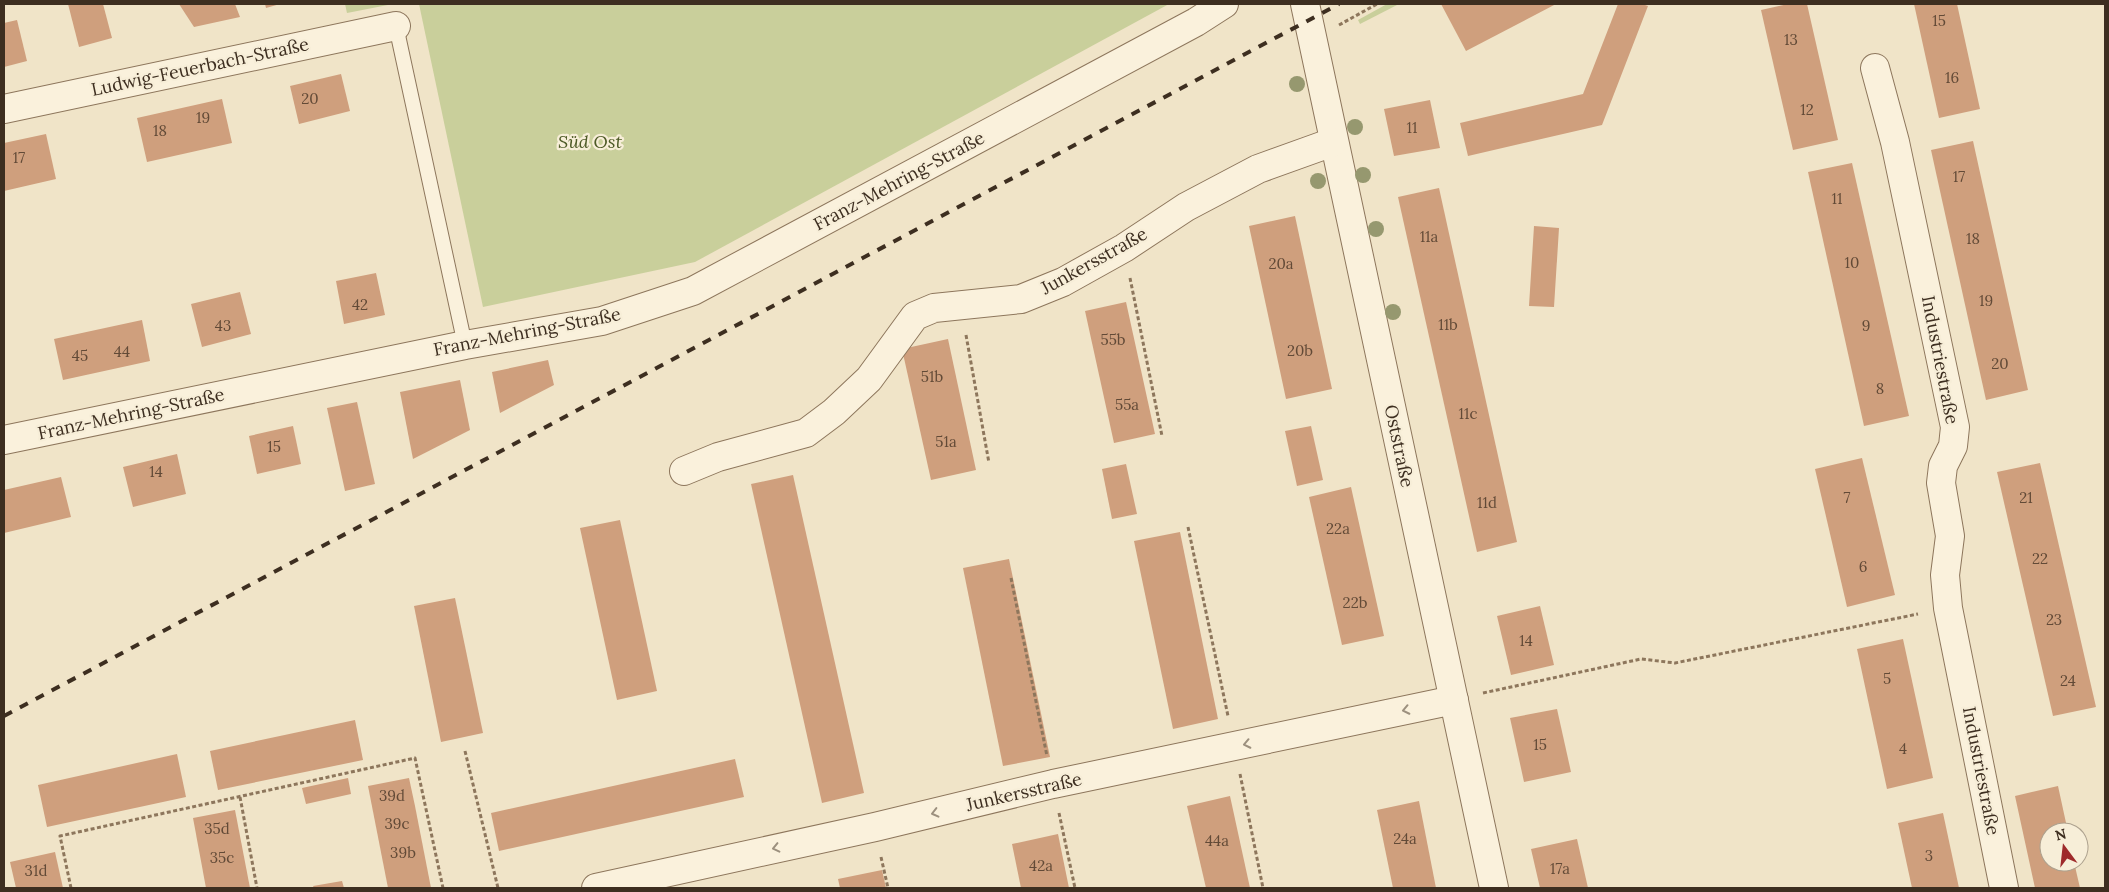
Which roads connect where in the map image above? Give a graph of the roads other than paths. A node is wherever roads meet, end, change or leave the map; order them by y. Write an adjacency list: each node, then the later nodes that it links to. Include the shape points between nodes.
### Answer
1 (1224, 4): 7 (street, Franz-Mehring-Straße, via 694,291 602,321)
2 (1305, 4): 6 (street, Oststraße)
3 (396, 26): 5 (street, Ludwig-Feuerbach-Straße); 7 (lane)
4 (1875, 68): 13 (street, Industriestraße, via 1895,142 1955,427 1953,446 1943,466 1941,483 1950,536 1945,575 1948,608)
5 (4, 109)
6 (1334, 142): 9 (street, Junkersstraße, via 1258,169 1186,207 1124,248 1063,282 1021,299 934,308 915,316 869,379 806,433); 10 (street, Oststraße)
7 (465, 345): 8 (street, Franz-Mehring-Straße)
8 (4, 440)
9 (684, 471)
10 (1454, 700): 11 (street, Junkersstraße, one-way to 11, via 1053,784); 12 (street, Oststraße)
11 (596, 888)
12 (1494, 888)
13 (2004, 888)

